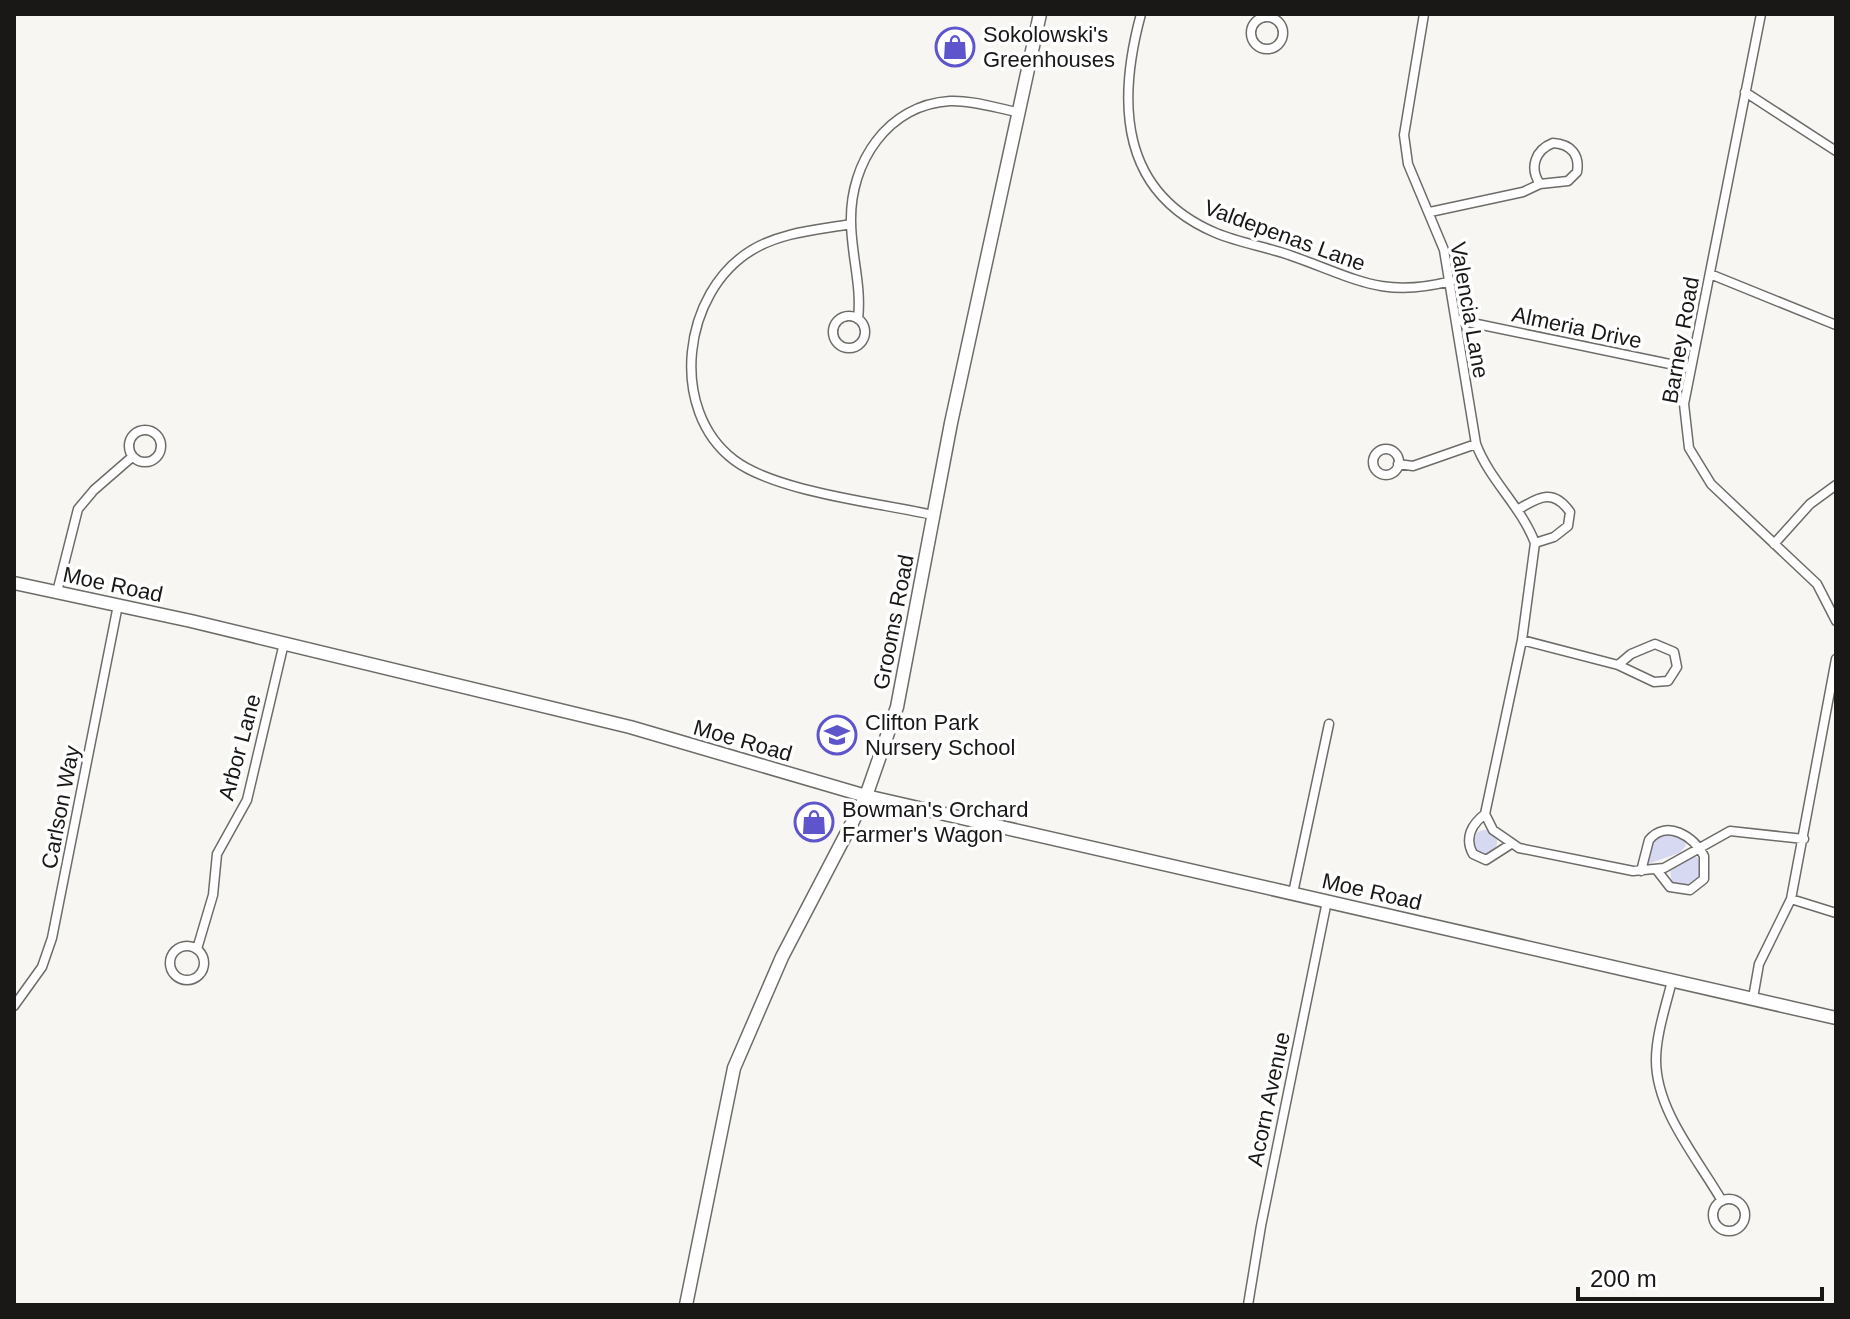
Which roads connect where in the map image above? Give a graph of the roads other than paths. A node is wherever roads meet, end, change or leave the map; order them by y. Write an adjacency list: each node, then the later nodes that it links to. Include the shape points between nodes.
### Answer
1 (1040, 14): 7 (street, Grooms Road)
2 (1141, 14): 13 (street, Valdepenas Lane, via 1132,47 1127,116 1144,170 1173,206 1217,233 1372,286 1403,290)
3 (1424, 14): 10 (street, Valencia Lane, via 1404,135 1408,164)
4 (1749, 14): 5 (street)
5 (1761, 15): 6 (street, Barney Road)
6 (1745, 92): 8 (street); 12 (street, Barney Road)
7 (1017, 112): 11 (street, via 950,101 895,124 869,148 856,173); 23 (street, Grooms Road)
8 (1836, 151)
9 (1540, 184): 9 (street, via 1573,179 1578,162 1571,149 1553,143 1540,150 1535,163); 10 (street)
10 (1430, 212): 13 (street, Valencia Lane)
11 (851, 224): 14 (street); 23 (street, via 778,236 749,251 721,277 700,309 694,330 695,393 719,444 755,473)
12 (1710, 274): 16 (street); 17 (street, Barney Road)
13 (1451, 281): 15 (street, Valencia Lane)
14 (858, 319)
15 (1458, 320): 17 (street, Almeria Drive); 18 (street, Valencia Lane)
16 (1836, 325)
17 (1689, 368): 25 (street, Barney Road, via 1685,430 1697,466)
18 (1476, 444): 20 (street, via 1413,466); 22 (street, Valencia Lane, via 1489,471)
19 (132, 457): 19 (street, via 129,442 134,434 156,434 161,447 154,459); 27 (street, via 78,509)
20 (1398, 464)
21 (1836, 485): 25 (street, via 1810,504)
22 (1519, 509): 24 (street, Valencia Lane); 24 (street, via 1549,495 1570,512 1568,526)
23 (933, 515): 35 (street, Grooms Road, via 897,707)
24 (1535, 543): 30 (street)
25 (1774, 544): 29 (street, Barney Road, via 1817,584)
26 (14, 583): 27 (street, Moe Road)
27 (57, 592): 28 (street, Moe Road)
28 (118, 605): 31 (street, Moe Road); 49 (street, Carlson Way, via 48,954)
29 (1836, 621)
30 (1522, 640): 33 (street); 36 (street)
31 (284, 643): 35 (street, Moe Road, via 630,727); 46 (street, Arbor Lane, via 247,800 217,854 210,910)
32 (1836, 659): 37 (street)
33 (1618, 665): 33 (street, via 1664,683 1673,677 1677,661 1668,647 1655,644)
34 (1329, 724): 42 (street)
35 (866, 796): 42 (street, Moe Road); 52 (street, Grooms Road, via 782,957 734,1068)
36 (1485, 814): 38 (street, via 1493,830); 38 (street, via 1469,838 1473,854 1494,858)
37 (1804, 839): 39 (street, via 1730,831); 43 (street)
38 (1511, 844): 41 (street)
39 (1699, 846): 40 (street); 40 (street, via 1705,867 1697,888 1670,887); 41 (street, via 1678,832 1662,830 1649,840)
40 (1656, 869): 41 (street)
41 (1641, 871)
42 (1293, 893): 44 (street, Moe Road)
43 (1791, 899): 45 (street); 48 (street, via 1759,964)
44 (1327, 901): 47 (street, Moe Road); 53 (street, Acorn Avenue)
45 (1836, 913)
46 (197, 949): 46 (street, Arbor Lane, via 185,946 173,952 170,967 175,975 189,979 201,972 203,957)
47 (1672, 981): 48 (street, Moe Road); 51 (street, via 1656,1057 1660,1084 1676,1123)
48 (1753, 998): 50 (street, Moe Road)
49 (14, 1006)
50 (1836, 1018)
51 (1722, 1201)
52 (686, 1305)
53 (1248, 1305)

